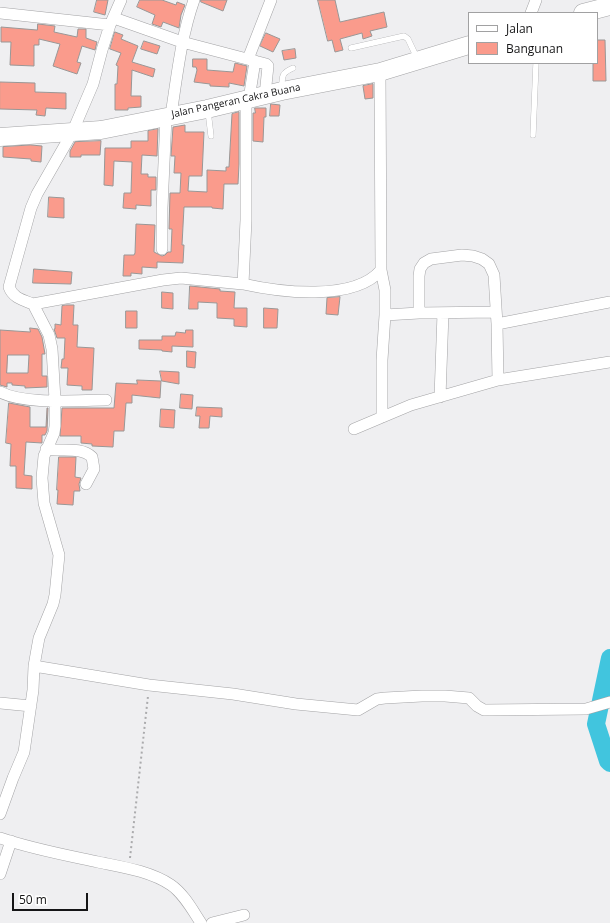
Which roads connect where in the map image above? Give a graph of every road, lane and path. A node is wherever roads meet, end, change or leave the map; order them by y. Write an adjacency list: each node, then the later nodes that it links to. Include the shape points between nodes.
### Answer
1 (121, 0): 9 (street)
2 (194, 0): 10 (street)
3 (271, 0): 13 (street)
4 (536, 0): 6 (street)
5 (610, 6): 7 (main road)
6 (531, 12)
7 (587, 12)
8 (0, 13): 9 (street)
9 (112, 21): 10 (street); 21 (street, via 93,84)
10 (182, 42): 13 (street); 20 (street)
11 (468, 45): 14 (main road, Jalan Pangeran Cakra Buana)
12 (351, 48): 14 (lane, via 404,36)
13 (252, 60): 18 (street); 18 (street, via 268,66)
14 (418, 60): 17 (main road, Jalan Pangeran Cakra Buana)
15 (536, 64): 22 (lane)
16 (293, 68): 18 (lane, via 285,72)
17 (380, 72): 18 (main road, Jalan Pangeran Cakra Buana); 26 (street)
18 (261, 96): 19 (main road, Jalan Pangeran Cakra Buana); 27 (street, via 246,220)
19 (207, 109): 20 (main road, Jalan Pangeran Cakra Buana); 24 (lane)
20 (169, 116): 21 (main road, Jalan Pangeran Cakra Buana, via 101,130); 25 (street, via 162,208)
21 (72, 133): 23 (main road, Jalan Pangeran Cakra Buana); 28 (street, via 37,194)
22 (533, 135)
23 (0, 136)
24 (211, 136)
25 (162, 249)
26 (383, 280): 27 (street, via 376,276 360,285 300,293); 33 (street)
27 (242, 284): 30 (street, via 181,278)
28 (5, 287): 30 (street, via 16,297)
29 (610, 302): 34 (street)
30 (33, 304): 39 (street, via 49,335)
31 (419, 313): 32 (street); 33 (street); 34 (street, via 419,276 424,263 431,259 462,255 478,257 489,264 494,275)
32 (443, 313): 34 (street); 38 (street)
33 (385, 315): 41 (street)
34 (496, 318): 36 (street)
35 (610, 362): 36 (street)
36 (498, 380): 38 (street)
37 (0, 392): 39 (street, via 9,397)
38 (440, 397): 41 (street)
39 (55, 400): 40 (street); 43 (street, via 54,433)
40 (106, 400)
41 (382, 417): 42 (street)
42 (354, 429)
43 (46, 449): 44 (street, via 88,452 92,457 94,469); 45 (street, via 42,471 44,503 58,548 59,562 54,604 40,638)
44 (86, 484)
45 (34, 666): 46 (street); 49 (street)
46 (149, 684): 47 (street, via 358,710 377,699 422,696 469,698 484,710 586,709); 53 (path)
47 (609, 702)
48 (0, 703): 49 (street)
49 (31, 706): 50 (street, via 24,752)
50 (0, 814)
51 (0, 838): 52 (street)
52 (11, 842): 53 (street); 54 (street)
53 (129, 868): 56 (street, via 153,876 174,888)
54 (0, 874)
55 (244, 915): 57 (street)
56 (201, 923)
57 (212, 923)

